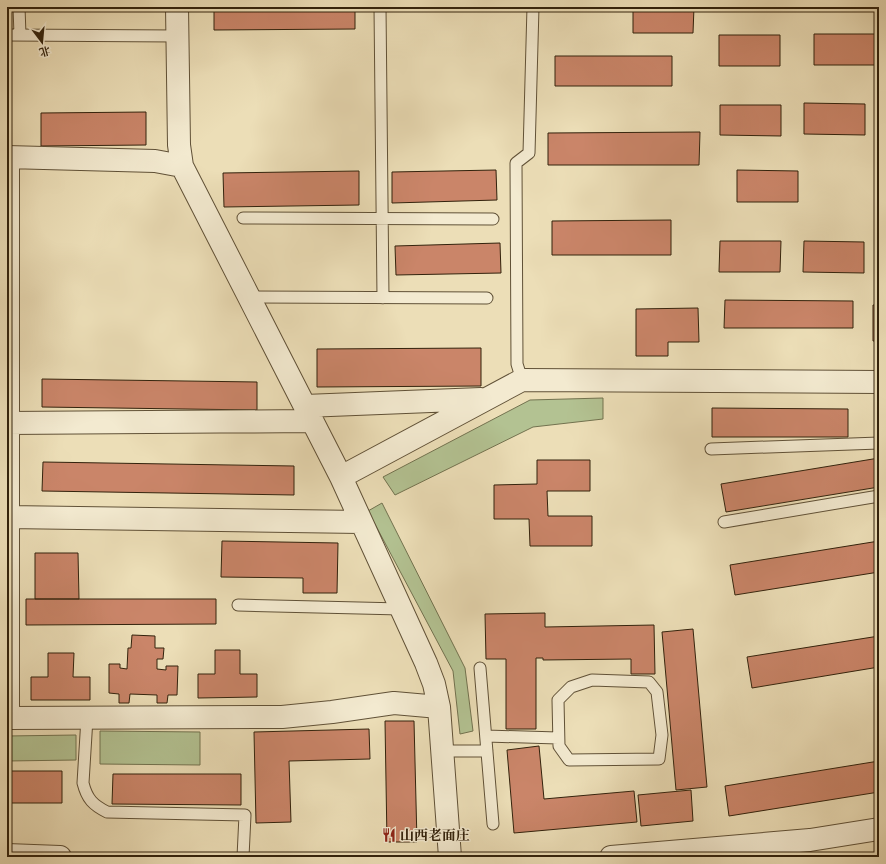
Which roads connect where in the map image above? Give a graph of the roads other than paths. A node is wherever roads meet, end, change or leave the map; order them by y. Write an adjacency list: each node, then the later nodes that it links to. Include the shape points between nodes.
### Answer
1 (19, 7): 6 (lane)
2 (177, 7): 7 (street)
3 (380, 7): 11 (lane)
4 (533, 7): 16 (lane, via 529,153 516,163 517,364)
5 (7, 35): 6 (lane)
6 (20, 35): 7 (lane)
7 (177, 36): 9 (street, via 179,145)
8 (7, 157): 9 (street, via 155,161); 20 (street)
9 (182, 166): 13 (street)
10 (244, 218): 11 (lane)
11 (382, 219): 12 (lane); 14 (lane)
12 (492, 219)
13 (249, 297): 14 (lane); 19 (street)
14 (383, 298): 15 (lane)
15 (487, 298)
16 (522, 380): 17 (street); 18 (street)
17 (879, 382)
18 (486, 399): 19 (street); 23 (street)
19 (309, 414): 20 (street); 23 (street)
20 (8, 423): 25 (street)
21 (879, 443): 22 (lane)
22 (711, 449)
23 (341, 477): 26 (street)
24 (879, 496): 27 (lane)
25 (8, 517): 26 (street); 32 (street)
26 (361, 522): 29 (street)
27 (724, 522)
28 (238, 606): 29 (lane)
29 (401, 609): 31 (street, via 434,684)
30 (480, 668): 34 (lane)
31 (439, 706): 33 (street, via 394,703 282,717); 37 (street)
32 (8, 718): 33 (street)
33 (87, 718): 42 (lane, via 83,783 86,793 98,808 107,812 245,815)
34 (486, 736): 35 (lane); 36 (lane)
35 (558, 738): 35 (lane, via 558,700 571,687 592,680 650,682 657,692 662,735 658,759 569,760 559,746)
36 (487, 751): 37 (lane); 38 (lane)
37 (442, 752): 43 (street)
38 (493, 824)
39 (879, 829): 44 (street, via 810,840)
40 (7, 855): 41 (street)
41 (60, 857)
42 (243, 857)
43 (450, 857)
44 (611, 857)

